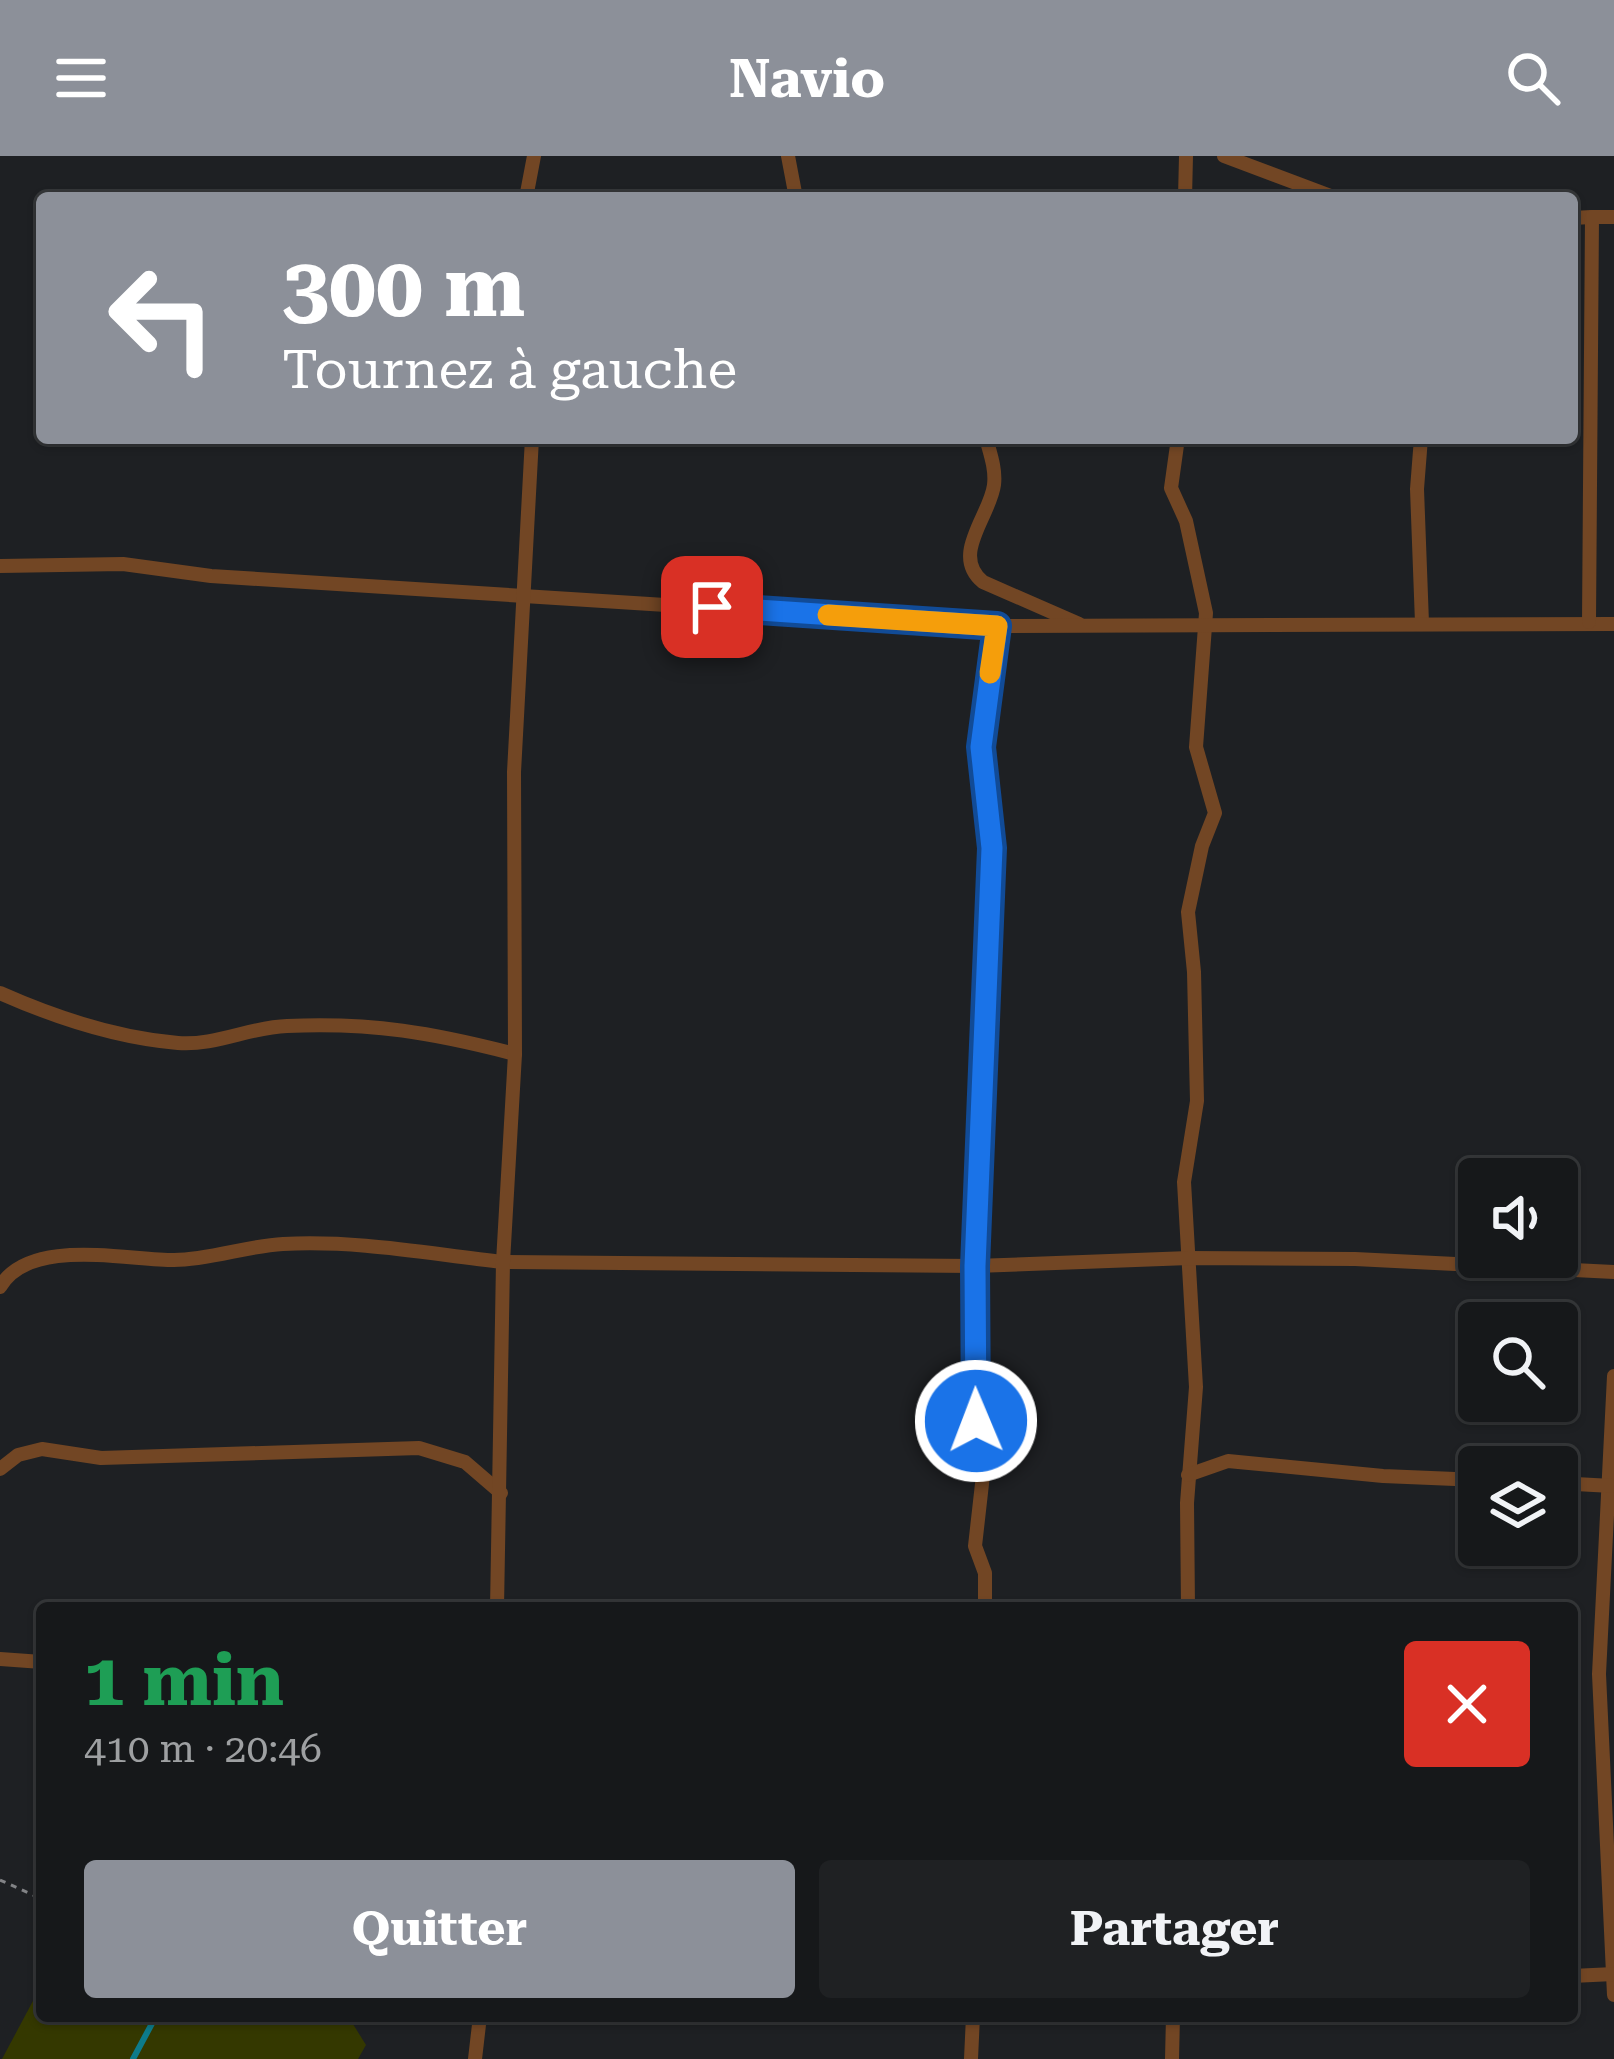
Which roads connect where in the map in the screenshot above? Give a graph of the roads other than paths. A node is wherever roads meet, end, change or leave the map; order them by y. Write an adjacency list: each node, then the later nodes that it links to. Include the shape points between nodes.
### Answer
1 (534, 156): 5 (street)
2 (788, 156): 6 (street)
3 (1186, 156): 7 (street)
4 (1224, 156): 8 (street)
5 (527, 192)
6 (795, 192)
7 (1185, 192)
8 (1320, 192)
9 (1592, 217): 10 (street); 11 (street); 18 (street)
10 (1578, 218)
11 (1614, 218)
12 (534, 444): 17 (street)
13 (987, 444): 23 (street, via 995,481 970,544 977,578)
14 (1177, 444): 22 (street, via 1171,488 1186,521)
15 (1418, 444): 19 (street)
16 (0, 566): 17 (street, via 123,564)
17 (522, 595): 21 (street); 25 (street)
18 (1588, 622): 19 (street); 20 (street)
19 (1422, 623): 22 (street)
20 (1614, 624)
21 (997, 626): 23 (street); 28 (street, via 981,747 992,863)
22 (1205, 626): 23 (street); 26 (street, via 1196,747 1215,813 1188,912 1197,1101 1184,1182)
23 (1085, 627)
24 (0, 993): 25 (street, via 179,1043 287,1026 381,1027)
25 (515, 1054): 27 (street)
26 (1190, 1258): 28 (street); 29 (street); 33 (street, via 1196,1411)
27 (503, 1262): 28 (street); 30 (street, via 382,1245 284,1244 179,1260 42,1259 14,1269); 37 (street)
28 (975, 1266): 39 (street, via 983,1474 975,1546)
29 (1614, 1271)
30 (0, 1287)
31 (1614, 1376): 36 (street)
32 (0, 1469): 37 (street, via 42,1449 101,1458 419,1448 465,1462)
33 (1188, 1475): 34 (street, via 1228,1462); 40 (street)
34 (1458, 1479)
35 (1578, 1485): 36 (street)
36 (1610, 1486): 43 (street, via 1599,1674)
37 (501, 1493): 38 (street)
38 (497, 1602)
39 (986, 1602)
40 (1188, 1602)
41 (0, 1659): 42 (street)
42 (36, 1662)
43 (1613, 1974): 44 (street); 45 (street)
44 (1578, 1976)
45 (1614, 1995)
46 (479, 2022): 49 (street)
47 (974, 2022): 50 (street)
48 (1174, 2022): 51 (street)
49 (475, 2059)
50 (971, 2059)
51 (1172, 2059)

